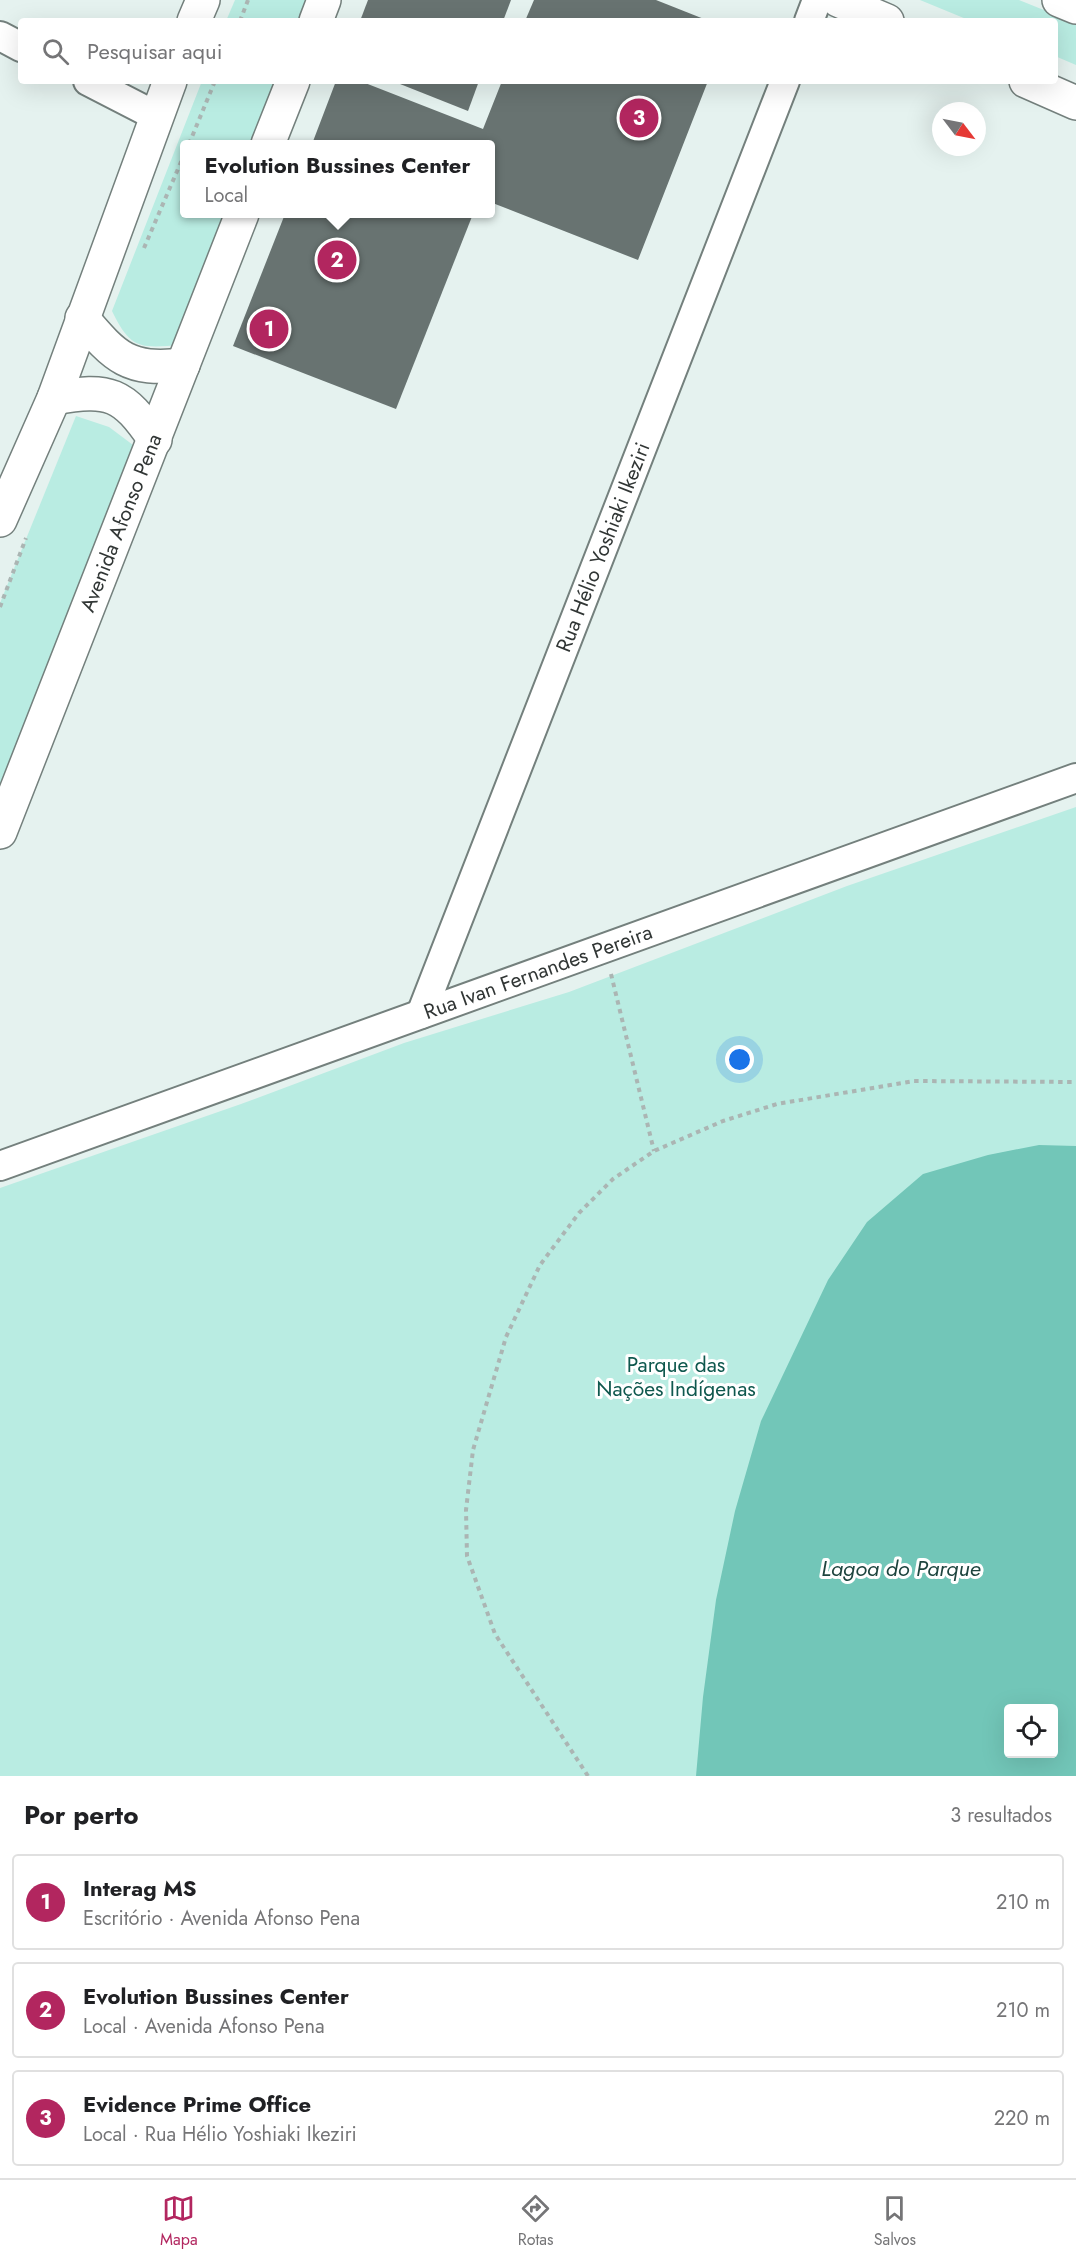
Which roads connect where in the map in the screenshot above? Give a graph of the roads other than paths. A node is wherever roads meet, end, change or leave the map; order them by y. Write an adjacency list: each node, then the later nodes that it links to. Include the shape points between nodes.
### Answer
1 (203, 0): 7 (main road)
2 (324, 0): 8 (main road)
3 (817, 0): 9 (street)
4 (838, 0): 10 (main road)
5 (1059, 0): 6 (main road)
6 (1076, 7)
7 (196, 18)
8 (317, 18)
9 (810, 18)
10 (880, 18)
11 (0, 36): 12 (street)
12 (18, 45)
13 (94, 84): 19 (street)
14 (169, 84): 19 (main road)
15 (292, 84): 20 (main road)
16 (784, 84): 29 (street, Rua Hélio Yoshiaki Ikeziri)
17 (1033, 84): 18 (main road)
18 (1076, 103)
19 (156, 116): 22 (main road)
20 (270, 140)
21 (240, 218): 23 (main road, Avenida Afonso Pena)
22 (82, 318): 23 (main road, via 104,343 134,363 154,368); 24 (main road)
23 (183, 365): 25 (main road, Avenida Afonso Pena)
24 (54, 398): 25 (main road, via 82,393 111,396 129,404); 26 (main road)
25 (155, 440): 28 (main road, Avenida Afonso Pena)
26 (0, 520)
27 (1076, 778): 29 (street, Rua Ivan Fernandes Pereira)
28 (0, 832)
29 (421, 1014): 30 (street, Rua Ivan Fernandes Pereira)
30 (0, 1166)

